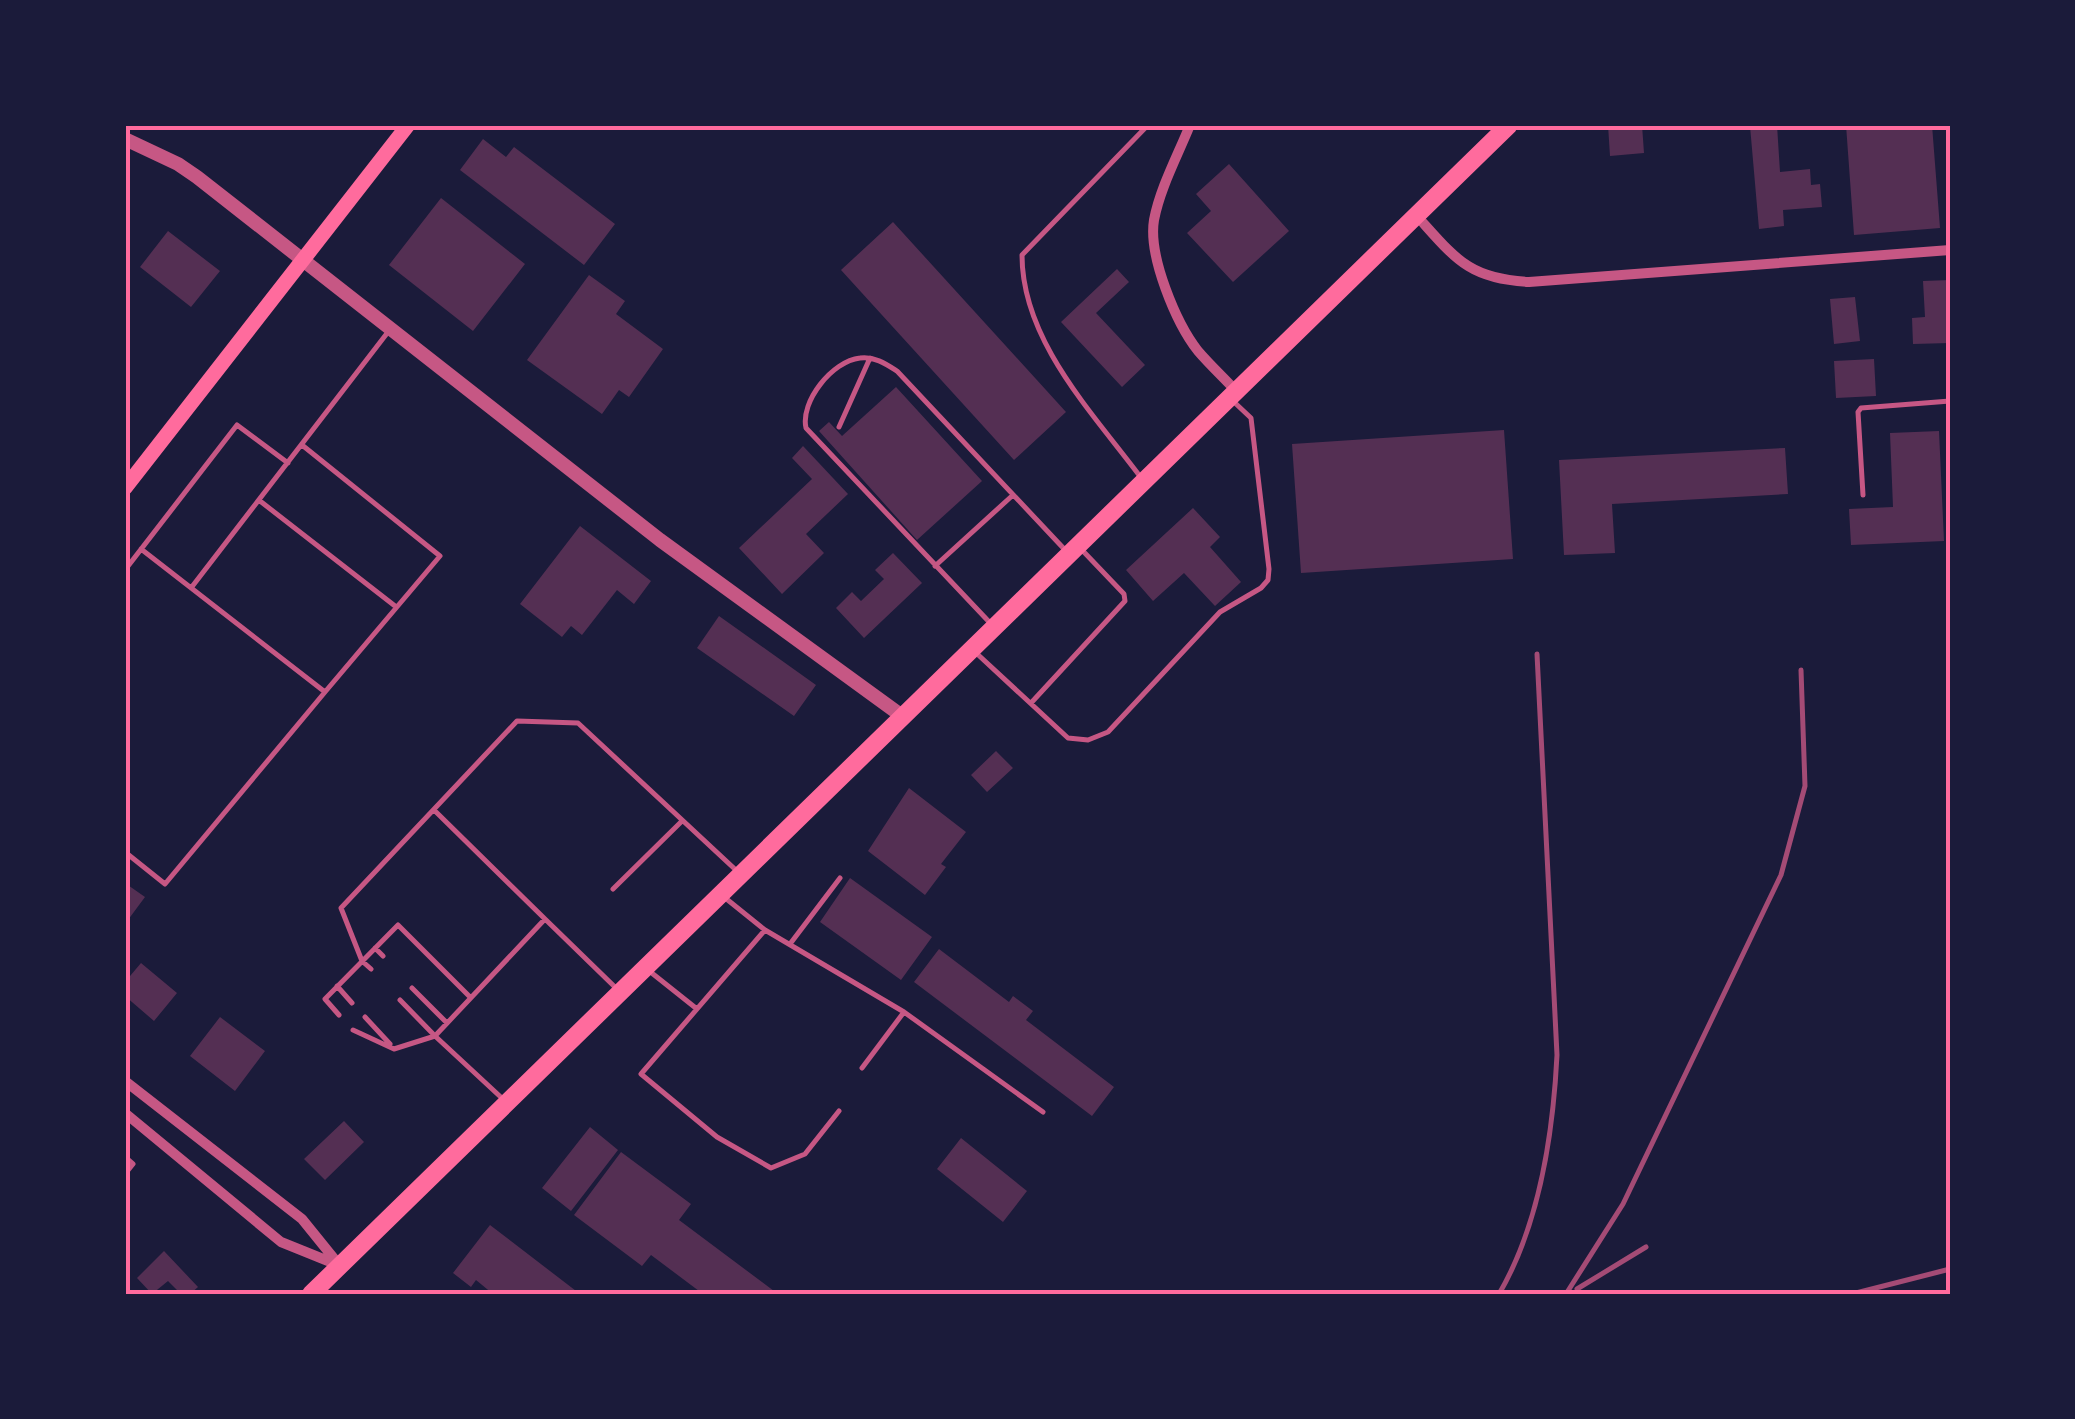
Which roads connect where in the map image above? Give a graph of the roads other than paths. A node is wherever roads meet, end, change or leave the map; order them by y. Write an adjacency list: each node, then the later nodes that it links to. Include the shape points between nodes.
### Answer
1 (408, 125): 8 (main road)
2 (1148, 125): 16 (lane, via 1022,255 1024,292 1052,356)
3 (1190, 125): 11 (street, via 1154,218 1155,249 1184,329)
4 (1509, 125): 6 (main road)
5 (125, 139): 8 (street, via 198,177)
6 (1416, 215): 7 (street, via 1464,264 1498,281); 11 (main road)
7 (1950, 250)
8 (302, 260): 9 (street); 17 (main road)
9 (390, 330): 14 (lane); 31 (street, via 660,540)
10 (870, 358): 13 (lane); 18 (lane, via 897,371); 23 (lane, via 854,358 834,371 806,403 806,428)
11 (1233, 394): 16 (main road); 30 (lane, via 1251,418 1268,580 1220,612 1108,732 1068,738)
12 (1950, 401): 19 (lane, via 1861,408)
13 (839, 427)
14 (302, 445): 15 (lane); 26 (lane, via 440,556)
15 (288, 462): 20 (lane); 21 (lane, via 236,425)
16 (1143, 481): 22 (main road)
17 (125, 488)
18 (1013, 495): 22 (lane); 23 (lane)
19 (1864, 495)
20 (259, 500): 25 (lane); 26 (lane)
21 (142, 549): 24 (lane); 25 (lane)
22 (1073, 550): 27 (main road); 30 (lane, via 1125,601)
23 (935, 566): 27 (lane)
24 (125, 570)
25 (191, 588): 29 (lane)
26 (396, 606): 29 (lane)
27 (993, 627): 28 (main road)
28 (972, 649): 30 (lane); 31 (main road)
29 (325, 692): 34 (lane, via 166,884)
30 (1031, 703)
31 (902, 716): 35 (main road)
32 (434, 810): 33 (lane, via 517,721 578,722); 39 (lane); 44 (lane, via 341,908)
33 (683, 821): 35 (lane); 37 (lane)
34 (125, 852)
35 (740, 874): 38 (main road)
36 (840, 878): 41 (lane)
37 (613, 889)
38 (721, 894): 40 (lane); 46 (main road)
39 (545, 919): 49 (lane); 50 (lane)
40 (765, 930): 41 (lane); 53 (lane)
41 (790, 944): 54 (lane)
42 (375, 948): 43 (lane); 44 (lane); 50 (lane, via 398,925)
43 (383, 956)
44 (362, 961): 45 (lane); 47 (lane)
45 (371, 968)
46 (645, 968): 49 (main road); 53 (lane)
47 (337, 986): 52 (lane); 55 (lane, via 325,998)
48 (412, 988): 57 (lane)
49 (620, 992): 63 (main road)
50 (470, 997): 57 (lane)
51 (400, 1000): 59 (lane)
52 (352, 1003)
53 (696, 1009): 64 (lane, via 640,1074 717,1137 770,1168 805,1154)
54 (904, 1012): 61 (lane); 65 (lane)
55 (339, 1016)
56 (365, 1017): 60 (lane)
57 (447, 1023): 59 (lane)
58 (353, 1030): 60 (lane)
59 (435, 1036): 60 (lane); 63 (lane)
60 (394, 1049)
61 (862, 1068)
62 (125, 1081): 69 (street, via 302,1219)
63 (507, 1102): 69 (main road)
64 (839, 1111)
65 (1043, 1112)
66 (125, 1113): 69 (street, via 281,1242)
67 (125, 1157): 68 (lane, via 133,1164)
68 (125, 1174)
69 (340, 1266): 70 (main road)
70 (311, 1294)

